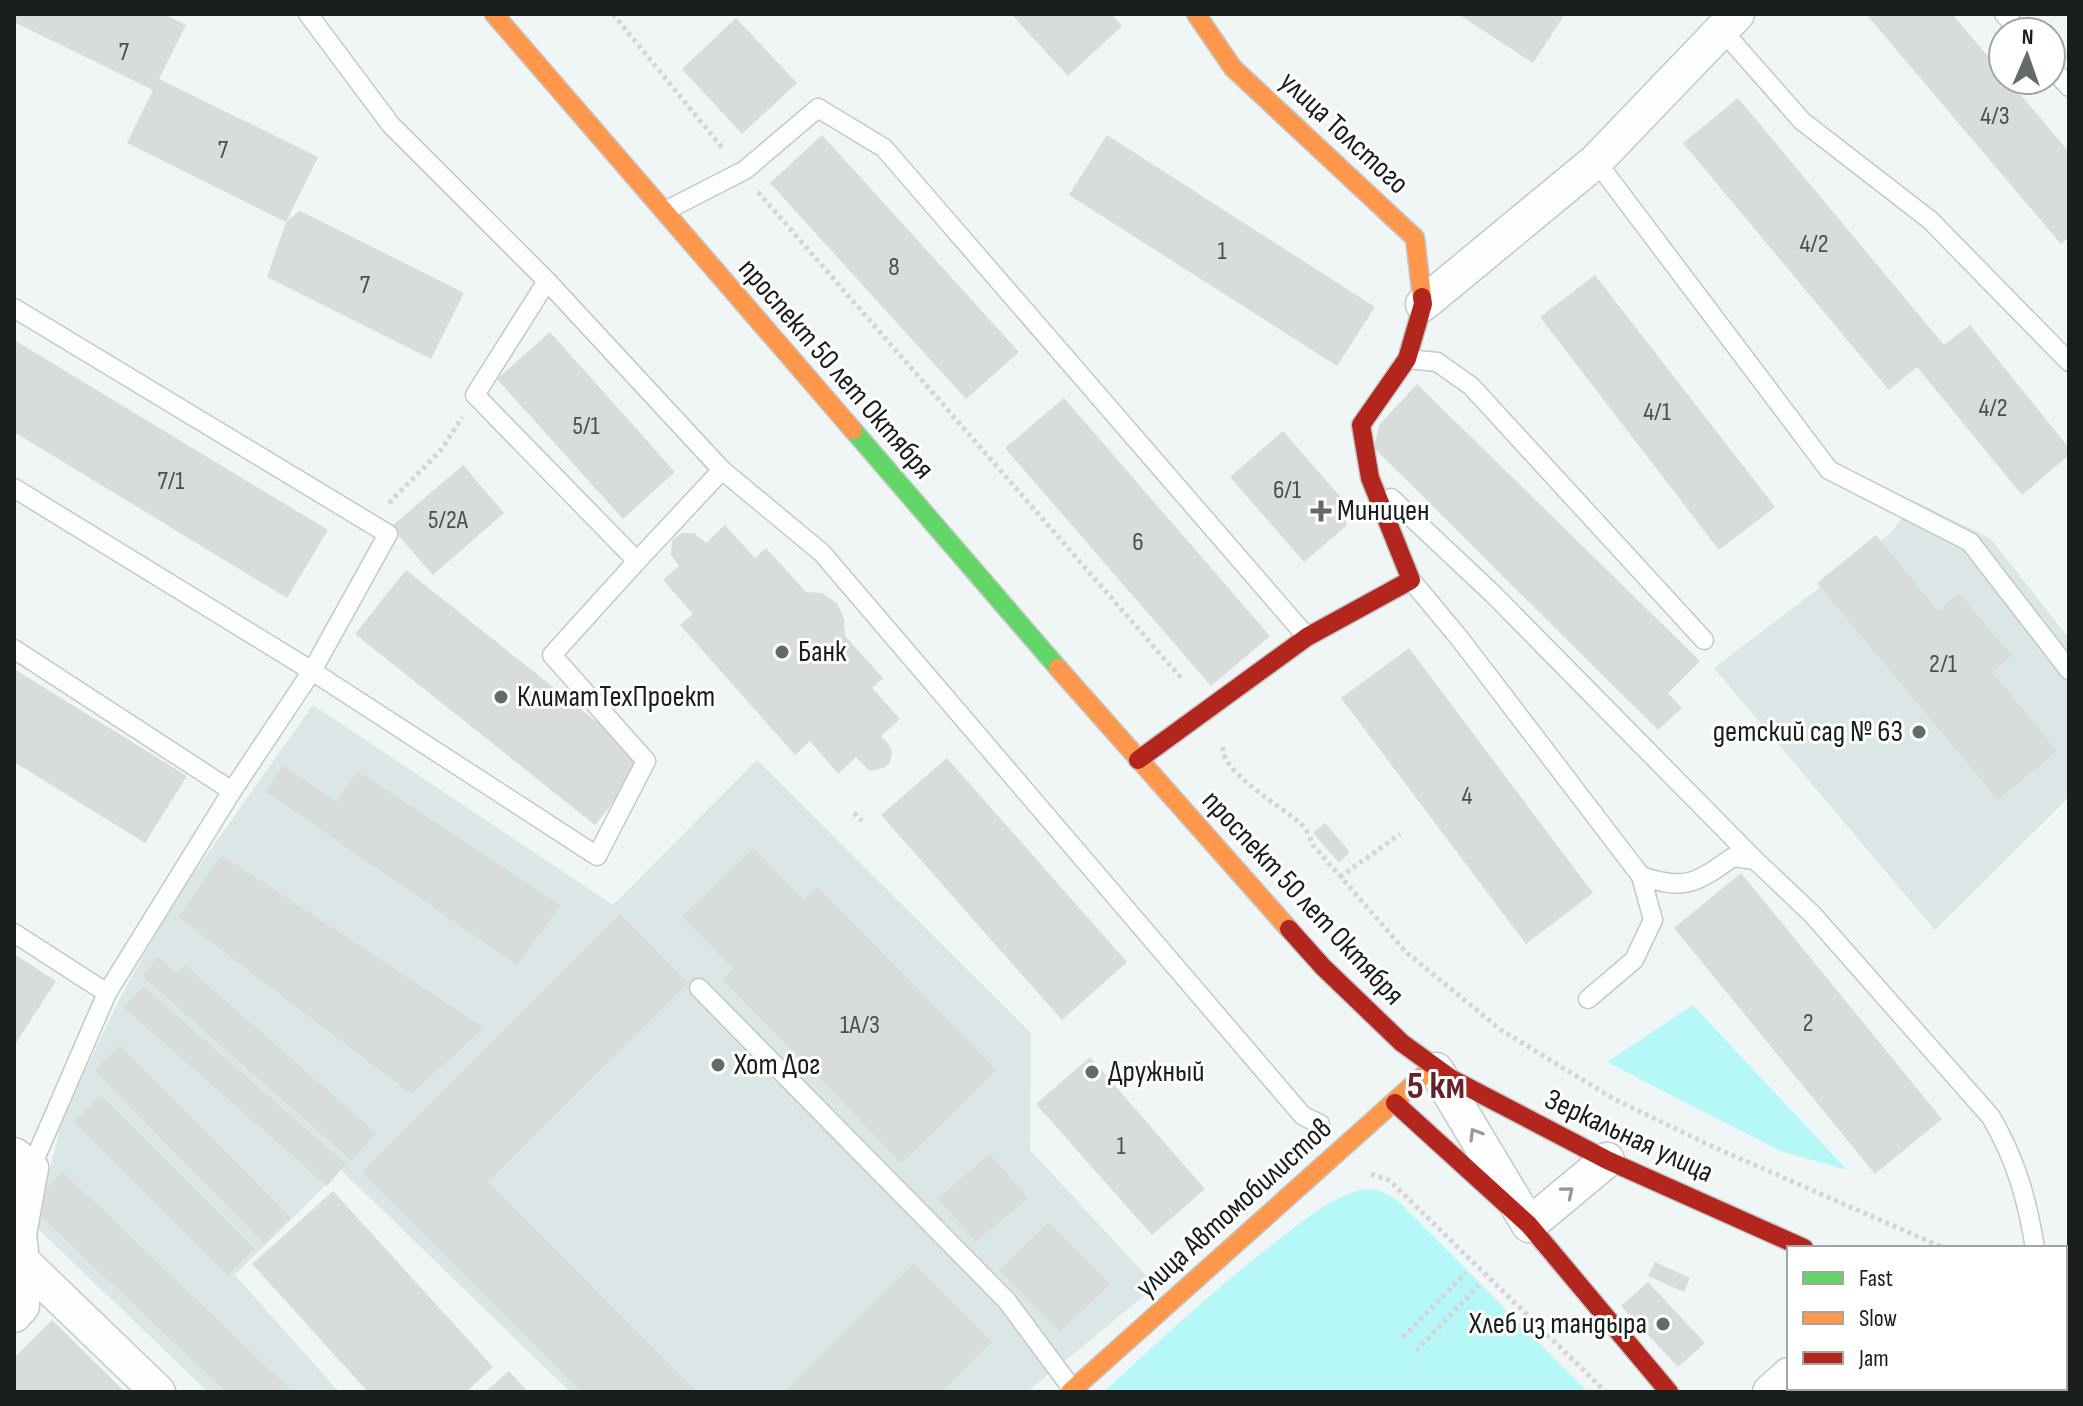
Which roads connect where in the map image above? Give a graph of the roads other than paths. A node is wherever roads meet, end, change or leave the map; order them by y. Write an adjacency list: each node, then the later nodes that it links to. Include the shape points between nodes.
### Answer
1 (308, 14): 7 (lane, via 391,125)
2 (494, 14): 6 (street, проспект 50 лет Октября)
3 (1196, 14): 8 (street, улица Толстого, via 1233,68 1415,238)
4 (1730, 22): 5 (street); 11 (lane, via 1802,121 1930,220)
5 (1596, 161): 8 (street); 20 (lane, via 1829,470 1970,542)
6 (663, 212): 17 (lane, via 745,170 818,108 847,123 884,148); 22 (street, проспект 50 лет Октября)
7 (547, 281): 12 (lane); 15 (lane, via 475,395)
8 (1423, 304): 10 (street)
9 (14, 308): 21 (lane, via 388,534)
10 (1407, 359): 13 (street, via 1361,425); 18 (lane, via 1437,362 1471,386)
11 (2069, 362)
12 (722, 470): 15 (lane); 32 (lane, via 822,553 1303,1116)
13 (1370, 478): 16 (street); 24 (lane, via 1493,594)
14 (14, 488): 21 (lane)
15 (637, 561): 21 (lane, via 552,655 646,761 597,856)
16 (1411, 580): 17 (street); 25 (lane)
17 (1307, 637): 22 (street)
18 (1704, 640)
19 (14, 649): 23 (lane)
20 (2069, 670)
21 (312, 671): 23 (lane)
22 (1138, 760): 30 (street, проспект 50 лет Октября, via 1323,967 1402,1043)
23 (232, 791): 28 (lane)
24 (1755, 860): 25 (lane, via 1733,857 1700,880 1666,884); 37 (lane, via 1812,914 1991,1117 2010,1150)
25 (1641, 876): 29 (lane, via 1653,920 1634,960)
26 (14, 933): 28 (lane)
27 (699, 988): 41 (lane, via 1007,1301)
28 (107, 993): 34 (lane)
29 (1588, 999)
30 (1434, 1066): 31 (street, улица Автомобилистов); 33 (street, Зеркальная улица); 35 (street, one-way to 30)
31 (1395, 1103): 35 (street); 41 (street, улица Автомобилистов)
32 (1320, 1124)
33 (1607, 1160): 35 (street, one-way to 33); 36 (street, Зеркальная улица)
34 (22, 1161): 38 (street)
35 (1529, 1225): 43 (street)
36 (1800, 1246)
37 (2035, 1246)
38 (22, 1261): 39 (street); 42 (street)
39 (17, 1309)
40 (1787, 1377): 44 (street)
41 (1071, 1391)
42 (158, 1392)
43 (1669, 1392)
44 (1770, 1392)

